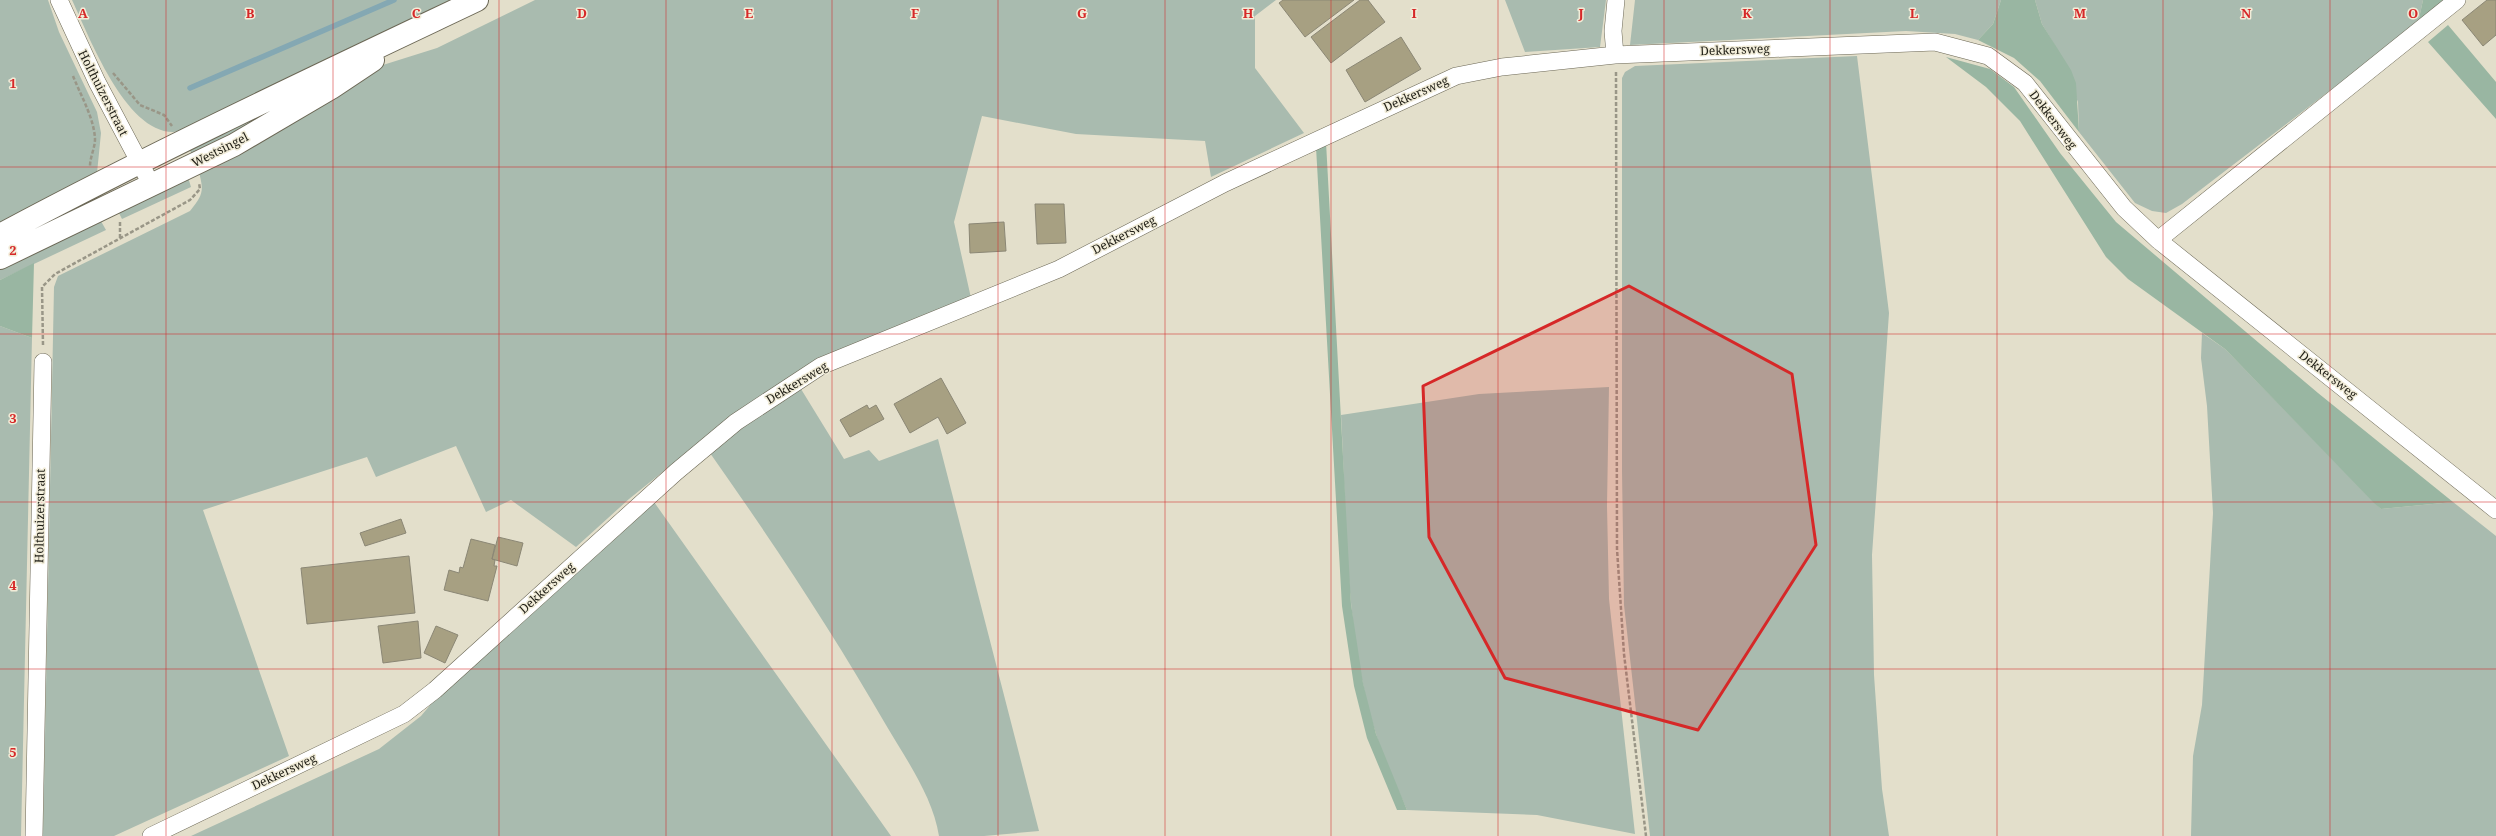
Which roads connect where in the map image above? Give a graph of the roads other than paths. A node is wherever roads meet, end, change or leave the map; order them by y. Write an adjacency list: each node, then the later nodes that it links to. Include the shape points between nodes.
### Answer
1 (59, 0): 7 (street, Holthuizerstraat, via 71,29)
2 (477, 0): 5 (main road, Westsingel)
3 (1616, 0): 6 (street, via 1613,31)
4 (2456, 0): 10 (street)
5 (429, 23): 7 (main road, Westsingel); 8 (main road, Westsingel, via 331,88 234,145)
6 (1616, 55): 10 (street, Dekkersweg, via 1935,42 1988,56 2025,83 2124,208); 15 (street, Dekkersweg, via 1502,67 1456,76 1225,183 1059,269 821,366 736,422 676,472 435,690 404,714)
7 (139, 162): 8 (street, Holthuizerstraat); 9 (main road, Westsingel)
8 (151, 184): 11 (main road, Westsingel)
9 (0, 235)
10 (2158, 240): 13 (street, Dekkersweg)
11 (0, 258)
12 (43, 362): 14 (street, Holthuizerstraat)
13 (2496, 510)
14 (34, 836)
15 (151, 836)

